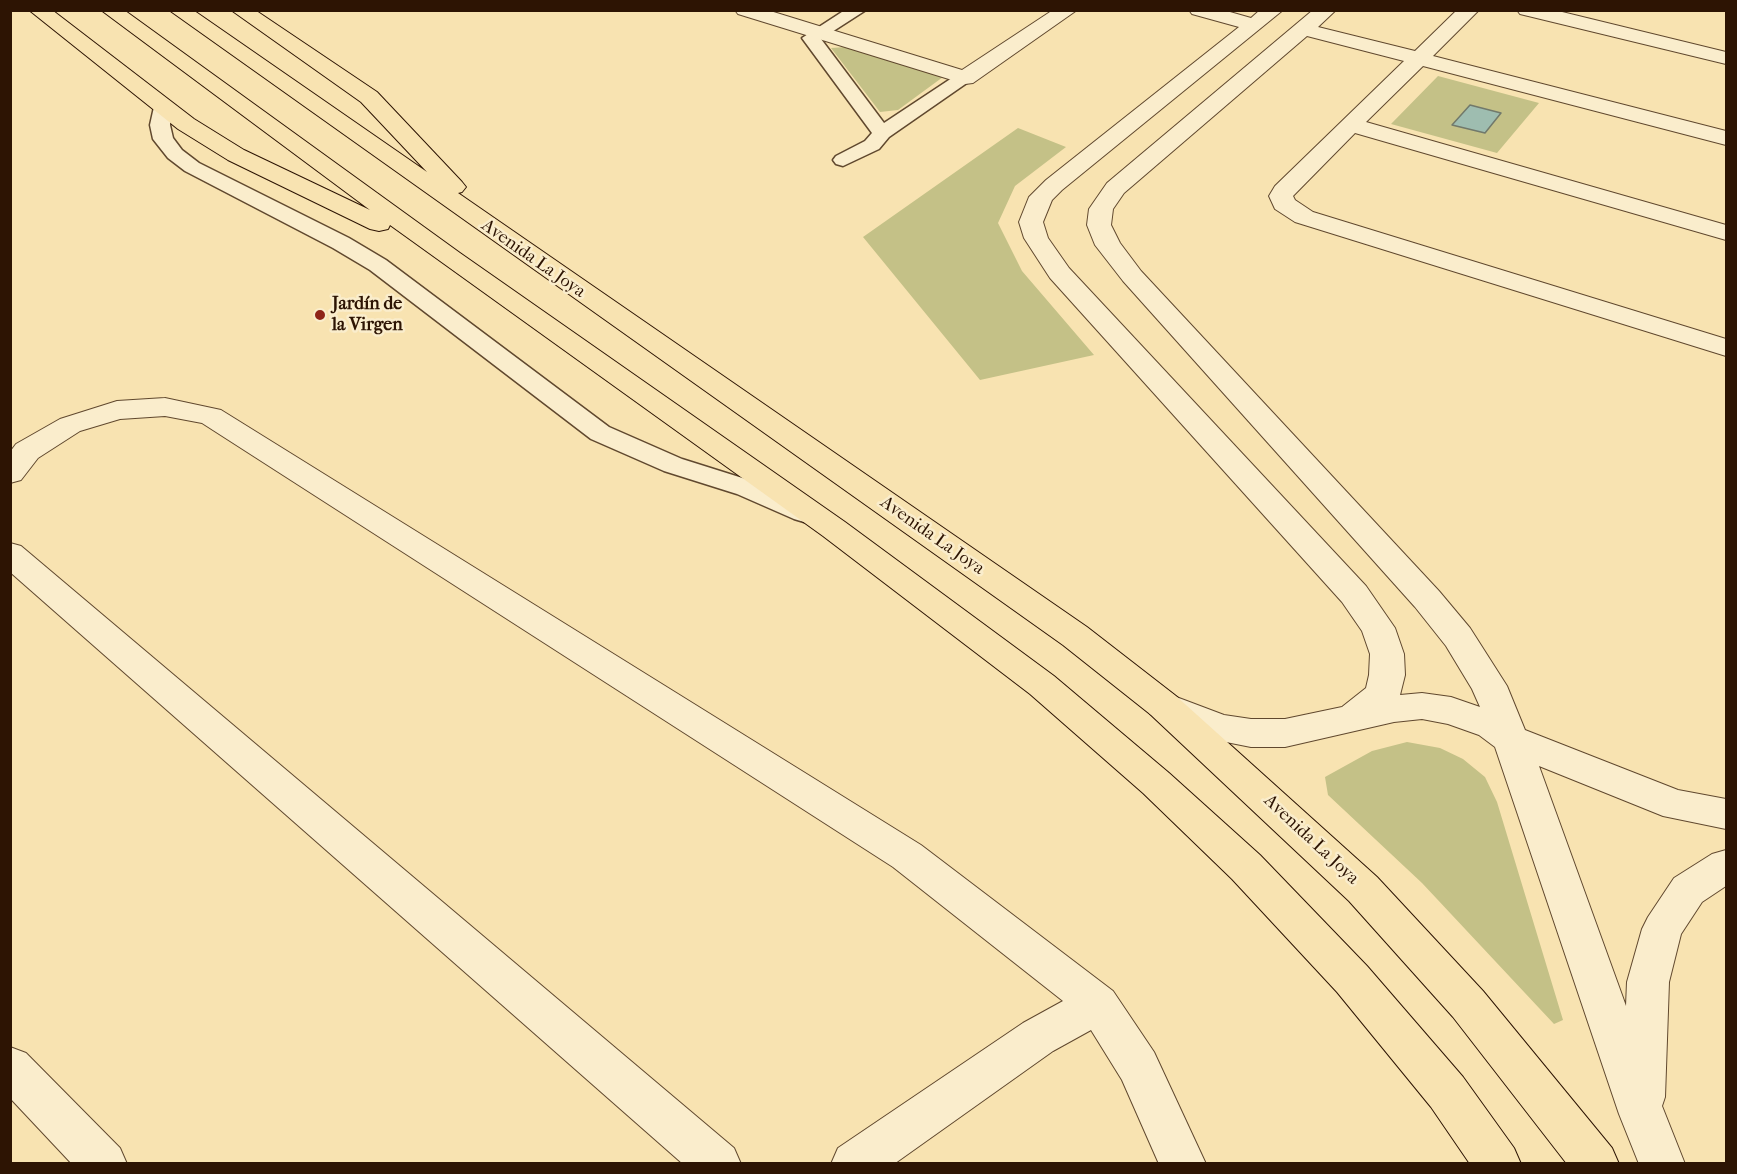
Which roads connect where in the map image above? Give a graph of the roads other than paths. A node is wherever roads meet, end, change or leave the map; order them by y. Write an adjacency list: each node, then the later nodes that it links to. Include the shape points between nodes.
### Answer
1 (39, 10): 17 (main road)
2 (111, 10): 24 (main road)
3 (179, 10): 23 (main road, Avenida La Joya)
4 (242, 10): 23 (main road, via 369,98)
5 (745, 10): 13 (street)
6 (858, 10): 13 (lane)
7 (1067, 10): 16 (street)
8 (1199, 10): 11 (street)
9 (1469, 10): 14 (street)
10 (1527, 10): 15 (street)
11 (1262, 15): 25 (street, via 1041,197 1031,222 1036,238 1059,273)
12 (1315, 19): 14 (street); 25 (street, via 1107,198 1099,225 1108,245)
13 (818, 33): 16 (street); 19 (lane, via 811,38)
14 (1425, 53): 18 (street); 20 (street)
15 (1726, 58)
16 (965, 78): 19 (lane)
17 (163, 107): 24 (main road, via 236,155); 28 (lane, via 163,140 192,167 378,265 600,433 673,465 790,506)
18 (1351, 125): 22 (street); 26 (street, via 1282,191 1284,204 1294,212)
19 (882, 133): 21 (lane, via 872,145)
20 (1726, 138)
21 (843, 160)
22 (1726, 233)
23 (502, 238): 30 (main road, Avenida La Joya, via 1076,636)
24 (451, 258): 28 (main road)
25 (1117, 297): 31 (street, via 1378,628 1388,654 1383,693); 32 (street, via 1458,637 1489,686)
26 (1726, 348)
27 (10, 472): 35 (street, via 27,451 70,425 117,410 165,407 211,416 907,856)
28 (834, 529): 42 (main road, via 1042,684 1246,867 1359,988 1447,1092)
29 (10, 554): 39 (street)
30 (1163, 705): 31 (street, via 1219,728 1251,733 1286,733); 43 (main road, Avenida La Joya, via 1364,889 1468,1004)
31 (1352, 719): 32 (street, via 1422,706 1471,717 1492,725)
32 (1511, 739): 33 (street, via 1676,805); 37 (street)
33 (1726, 814)
34 (1726, 866): 37 (street, via 1688,890 1662,929 1648,982)
35 (1098, 1004): 40 (street, via 1038,1037); 41 (street, via 1138,1066)
36 (10, 1067): 38 (street)
37 (1642, 1114): 44 (street)
38 (104, 1164)
39 (718, 1164)
40 (854, 1164)
41 (1183, 1164)
42 (1498, 1164)
43 (1596, 1164)
44 (1662, 1164)

